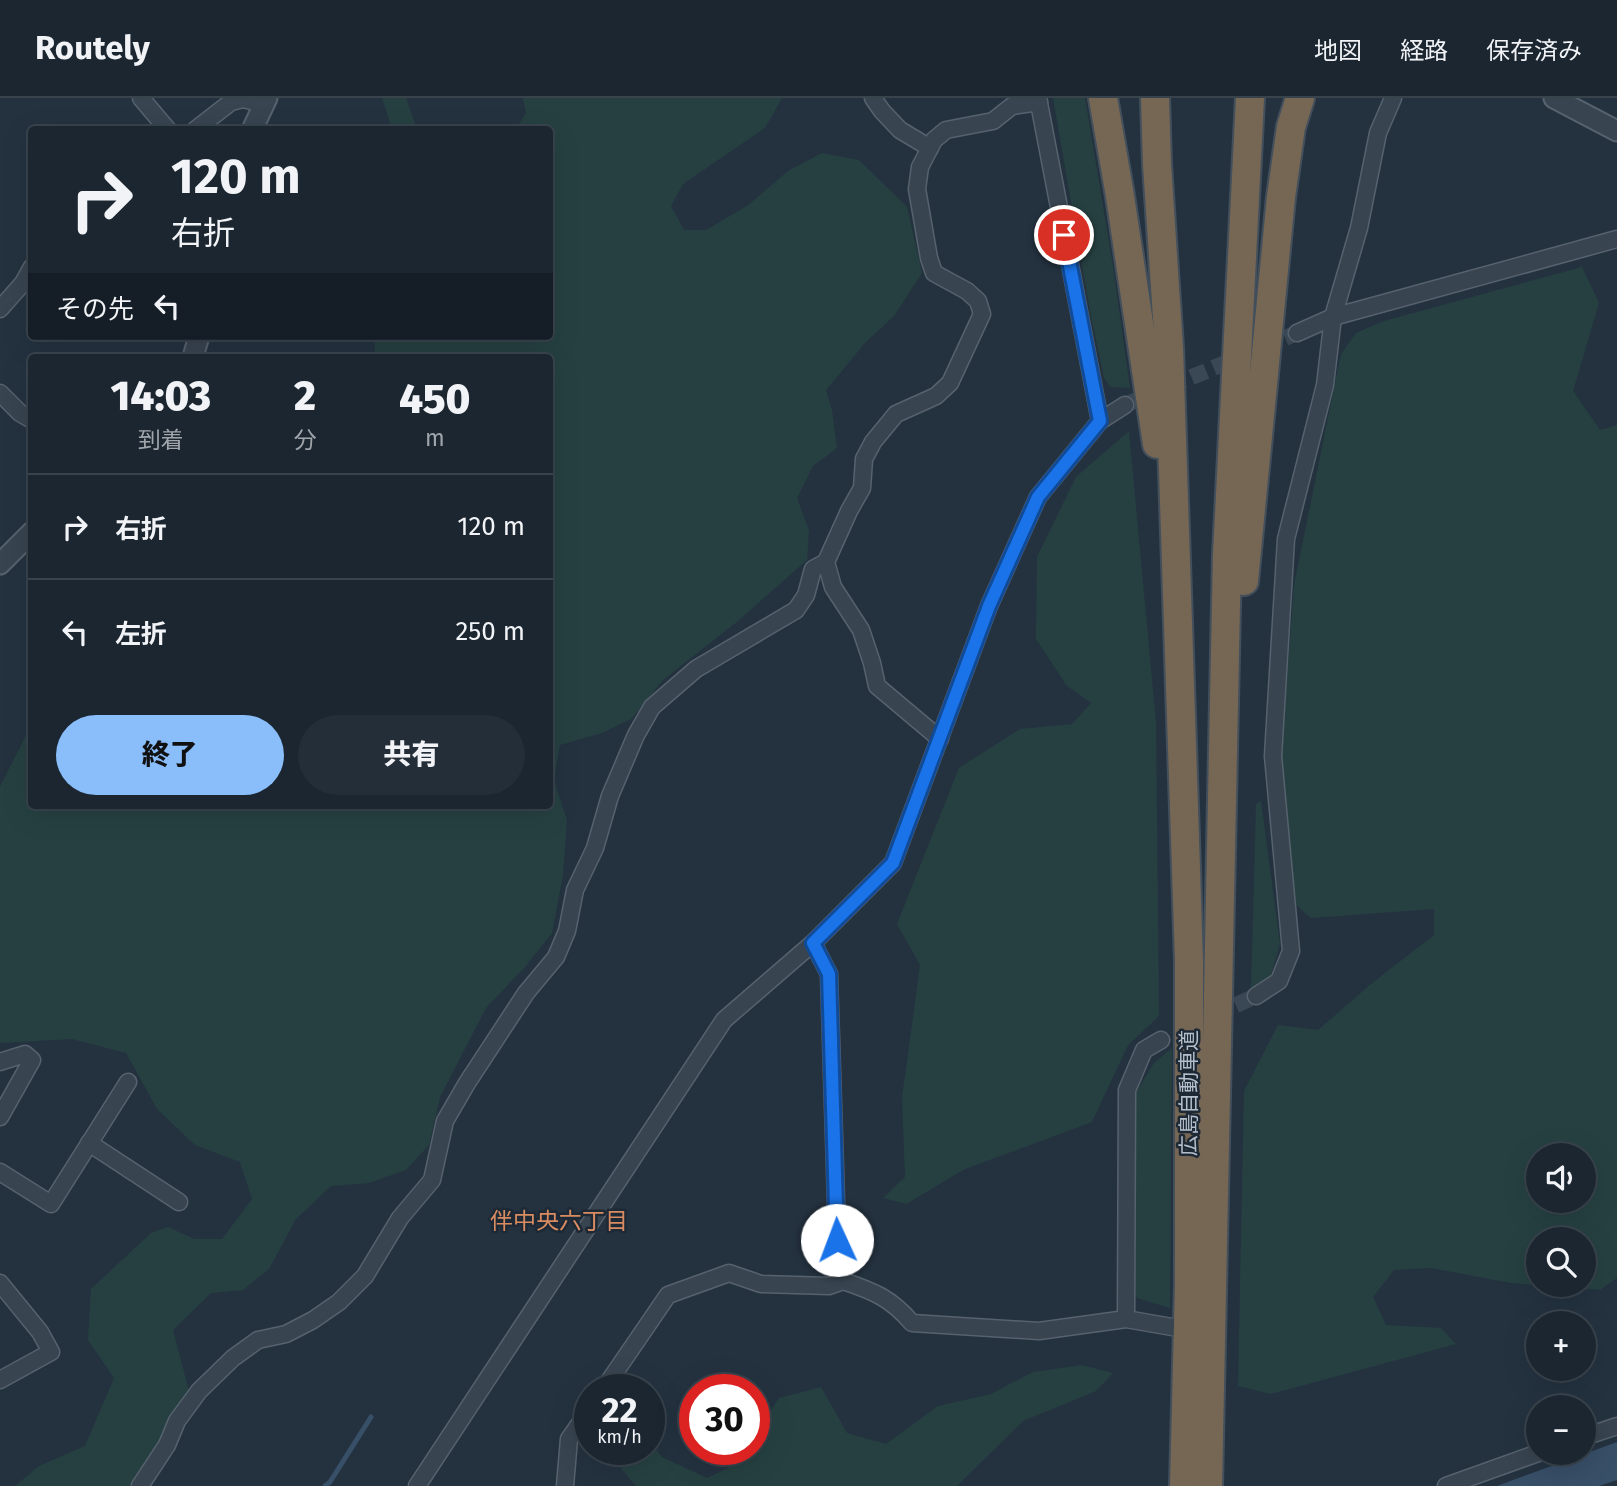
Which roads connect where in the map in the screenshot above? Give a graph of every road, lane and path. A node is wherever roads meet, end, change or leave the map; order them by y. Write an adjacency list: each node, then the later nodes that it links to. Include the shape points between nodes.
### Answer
1 (141, 98): 11 (street)
2 (873, 98): 15 (street, via 900,130)
3 (1103, 98): 28 (highway, via 1161,474)
4 (1155, 98): 28 (highway, via 1169,348)
5 (1250, 98): 30 (highway, via 1227,555)
6 (1300, 98): 30 (highway, via 1280,197)
7 (1393, 98): 19 (street, via 1378,133 1359,228)
8 (1554, 98): 14 (street)
9 (1039, 100): 15 (street, via 1012,106 993,121 946,130); 24 (street)
10 (265, 101): 12 (street, via 231,102); 13 (street)
11 (165, 126)
12 (200, 126)
13 (254, 126)
14 (1617, 131)
15 (930, 148): 26 (street, via 920,167 917,189 929,258 934,273 967,291 978,301 982,314 950,383 936,396 896,414 873,442 864,459 862,488)
16 (1617, 239): 19 (street)
17 (28, 274): 18 (street)
18 (0, 309)
19 (1333, 317): 20 (street); 32 (street, via 1325,385 1286,539 1273,756 1291,951 1279,981)
20 (1297, 332)
21 (0, 393): 23 (street)
22 (1125, 405): 24 (street)
23 (28, 418)
24 (1100, 421): 29 (street, via 1038,497 989,606)
25 (28, 536): 27 (street)
26 (826, 562): 29 (street, via 833,587 860,630 877,687); 51 (street, via 813,569 796,610 696,669 652,707 610,796 556,957 526,993 467,1083 445,1121 432,1180 400,1218 365,1276 313,1320 286,1334 258,1340 233,1358 177,1421)
27 (0, 564)
28 (1180, 701): 41 (highway, 広島自動車道)
29 (940, 739): 31 (street, via 893,863)
30 (1223, 806): 41 (highway, 広島自動車道)
31 (813, 943): 40 (street, via 829,974 838,1267); 52 (street, via 724,1020)
32 (1256, 996)
33 (1161, 1040): 43 (street, via 1144,1050 1127,1090)
34 (0, 1062): 36 (street, via 25,1054 32,1060)
35 (128, 1082): 37 (street)
36 (0, 1117)
37 (89, 1143): 38 (street, via 51,1204); 39 (street)
38 (0, 1172)
39 (179, 1202)
40 (843, 1281): 43 (street, via 873,1291 901,1309 912,1323 1039,1331); 45 (street, via 829,1286 761,1284 729,1273 668,1295)
41 (1200, 1281): 54 (highway, 広島自動車道); 55 (highway, 広島自動車道)
42 (0, 1283): 46 (street, via 51,1352)
43 (1126, 1319): 44 (street)
44 (1172, 1327)
45 (614, 1374)
46 (0, 1380)
47 (1617, 1426): 49 (street)
48 (574, 1432): 53 (street, via 569,1439)
49 (1596, 1433)
50 (1526, 1457): 56 (street)
51 (140, 1486)
52 (417, 1486)
53 (565, 1486)
54 (1184, 1486)
55 (1208, 1486)
56 (1446, 1486)

